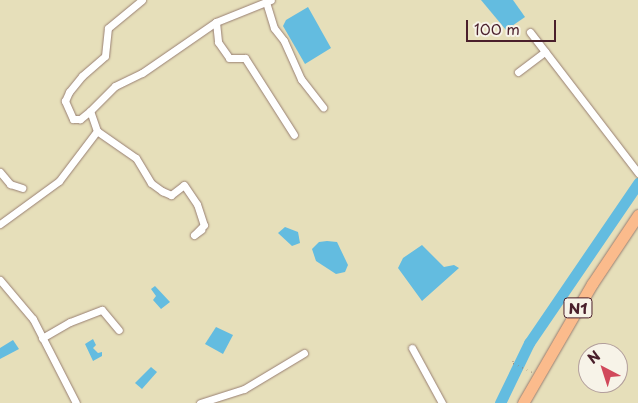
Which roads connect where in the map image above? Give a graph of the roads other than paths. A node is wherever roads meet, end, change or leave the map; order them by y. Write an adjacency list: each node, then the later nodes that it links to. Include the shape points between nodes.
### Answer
1 (142, 0): 8 (street, via 108,28 105,56 82,76 65,101 74,119 80,119)
2 (269, 1): 3 (street); 7 (street, via 274,28 284,41 301,79)
3 (216, 22): 8 (street, via 149,68 115,86); 10 (street, via 218,42 229,58 245,58)
4 (530, 32): 5 (street)
5 (545, 52): 6 (street); 12 (street)
6 (518, 72)
7 (323, 107)
8 (90, 111): 9 (street)
9 (97, 131): 15 (street, via 59,181); 16 (street, via 136,158 151,183 162,191 171,195 184,185 197,204 204,225 194,235)
10 (294, 135)
11 (0, 172): 13 (street, via 10,184)
12 (638, 173)
13 (22, 188)
14 (638, 215): 25 (highway, N1)
15 (0, 224)
16 (201, 230)
17 (0, 280): 19 (street, via 33,319)
18 (119, 330): 19 (street, via 102,310 70,322)
19 (42, 338): 22 (street)
20 (412, 348): 24 (street)
21 (304, 353): 23 (street, via 244,389)
22 (76, 403)
23 (200, 403)
24 (442, 403)
25 (522, 403)

